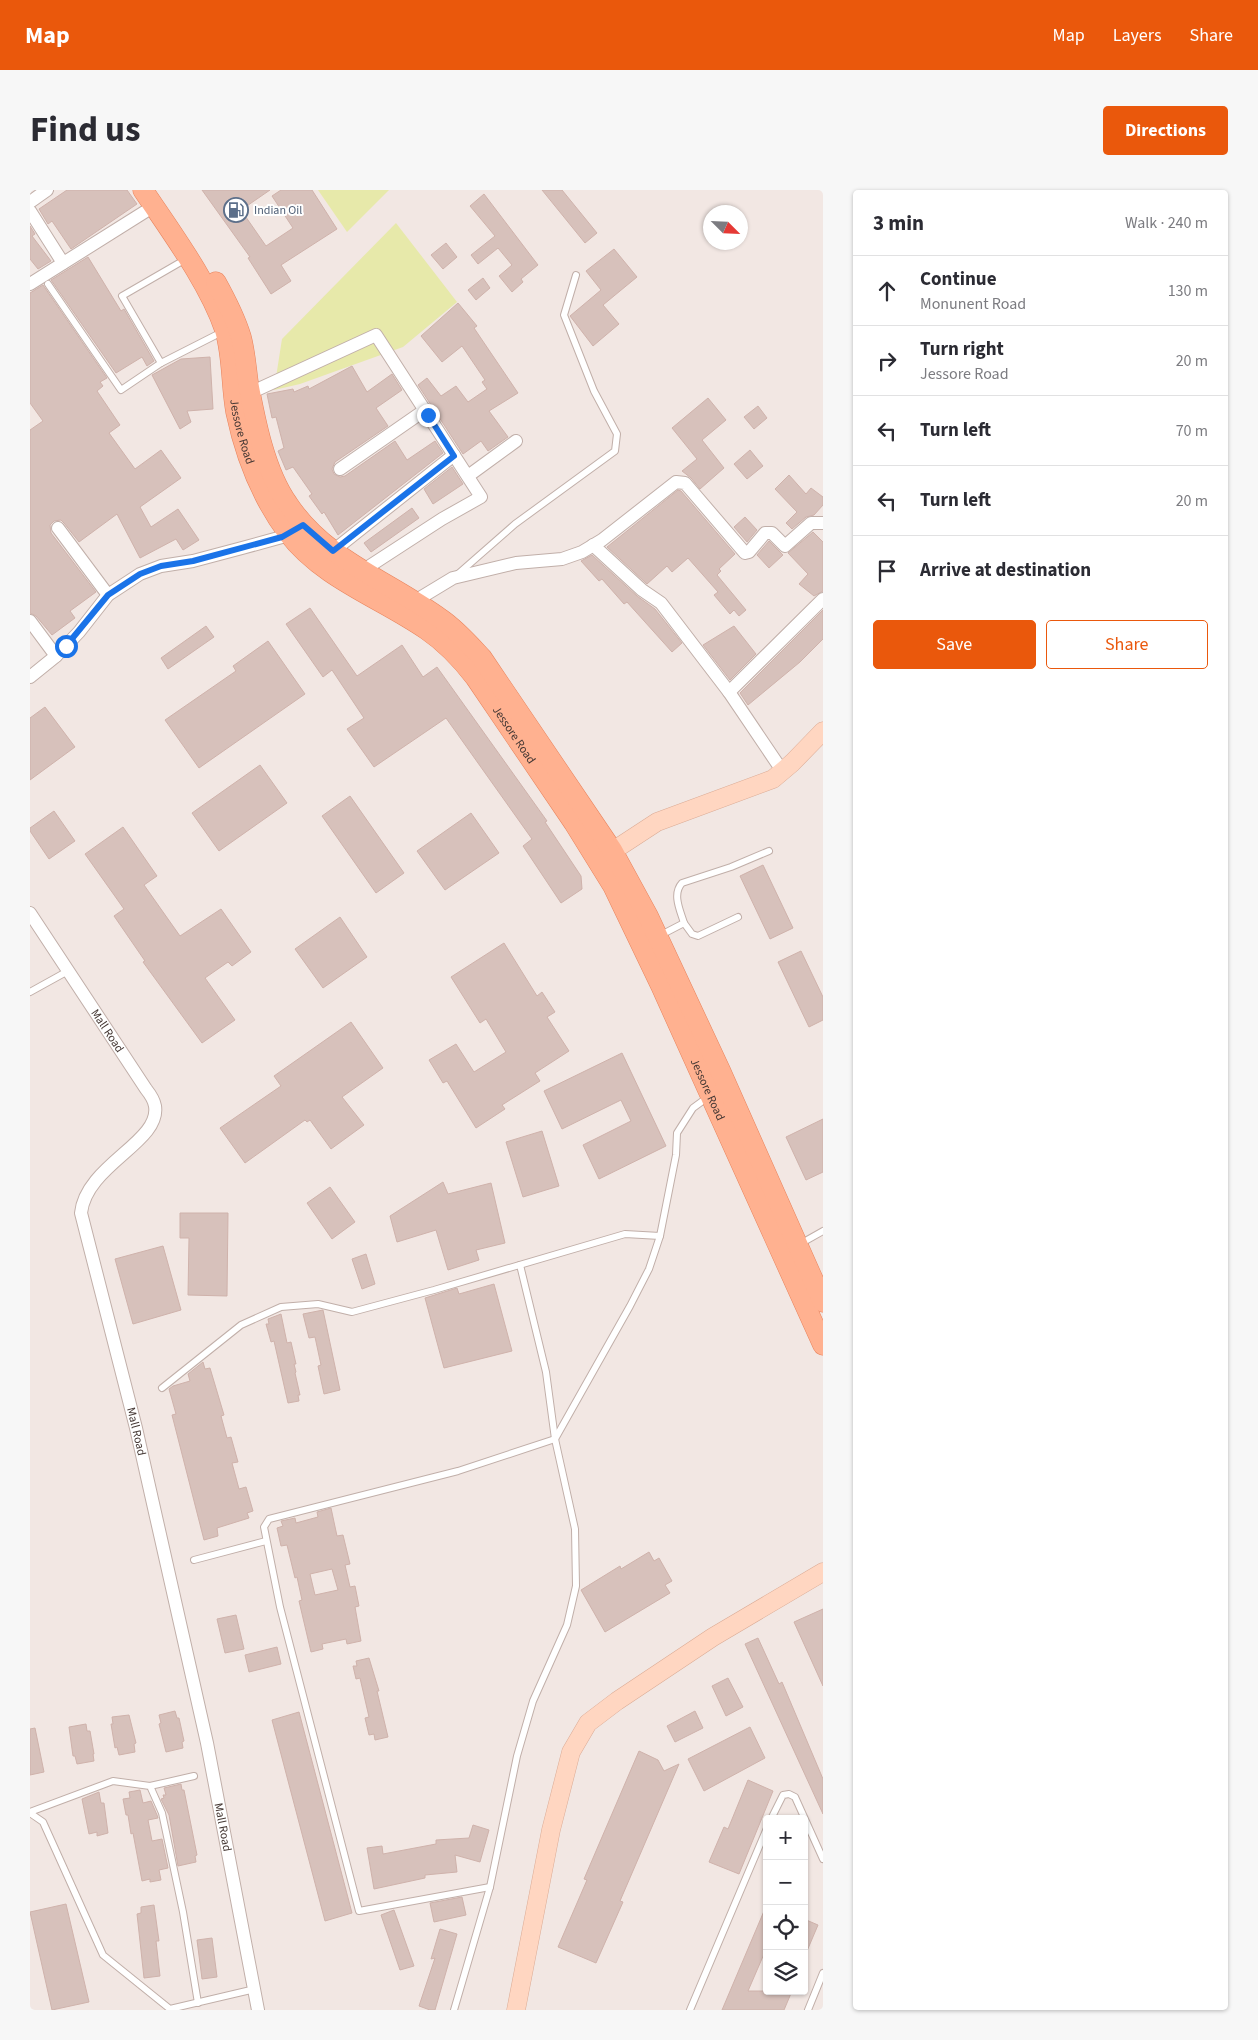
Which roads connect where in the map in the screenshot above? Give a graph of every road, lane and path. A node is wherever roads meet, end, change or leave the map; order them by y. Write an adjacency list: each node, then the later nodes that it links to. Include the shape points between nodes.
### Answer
1 (47, 190): 3 (street)
2 (151, 195): 5 (main road, Jessore Road); 6 (street); 12 (main road, Jessore Road, via 215,280 230,308 241,339)
3 (30, 202)
4 (30, 211): 6 (street)
5 (187, 258): 10 (main road, Jessore Road); 11 (lane, via 122,296)
6 (63, 263): 8 (street)
7 (576, 275): 24 (lane, via 564,315 594,391 617,434 615,451 515,524)
8 (30, 284)
9 (48, 284): 11 (lane, via 121,390)
10 (225, 331): 11 (lane); 20 (main road, Jessore Road, via 236,412 253,468 267,499)
11 (162, 362)
12 (250, 393): 13 (street, via 376,335); 20 (main road, Jessore Road, via 255,421)
13 (424, 410): 15 (street); 16 (street)
14 (516, 441): 17 (street)
15 (454, 456): 17 (street); 22 (street)
16 (340, 469)
17 (468, 476): 23 (street, via 481,497)
18 (823, 523): 21 (street, via 811,523 787,546 782,545 772,533 765,533 745,553 685,484 676,482)
19 (58, 528): 25 (street)
20 (296, 530): 22 (main road, Jessore Road); 25 (street, via 193,561 151,569); 35 (main road, Jessore Road, via 306,552 325,568 426,629 460,658)
21 (594, 545): 24 (street, via 562,559 516,563); 31 (street, via 642,590 661,602)
22 (333, 551): 23 (main road, Jessore Road)
23 (362, 571): 27 (main road, Jessore Road)
24 (453, 578): 27 (street)
25 (108, 595): 29 (street)
26 (823, 599): 31 (street)
27 (415, 601): 35 (main road, Jessore Road, via 460,634 482,658)
28 (30, 621): 29 (street)
29 (56, 656): 30 (street)
30 (30, 677)
31 (729, 692): 33 (street)
32 (823, 731): 33 (street)
33 (783, 772): 35 (street, via 763,784 657,822)
34 (769, 851): 38 (lane, via 682,883 677,896)
35 (605, 855): 39 (main road, Jessore Road); 42 (main road, Jessore Road)
36 (30, 913): 40 (street, Mall Road)
37 (738, 917): 38 (lane, via 698,936 692,934)
38 (684, 923): 39 (lane)
39 (658, 936): 45 (main road, Jessore Road)
40 (68, 971): 41 (lane); 64 (street, Mall Road, via 155,1106 149,1129 93,1182 81,1213 136,1428 207,1743)
41 (30, 992)
42 (710, 1096): 44 (lane, via 694,1108 677,1133 676,1155); 48 (main road, Jessore Road)
43 (823, 1231): 45 (lane)
44 (660, 1236): 46 (lane, via 625,1234); 50 (lane, via 630,1306)
45 (798, 1246): 47 (main road, Jessore Road)
46 (520, 1265): 49 (lane, via 352,1312 318,1304 281,1307 241,1325); 50 (lane, via 546,1372)
47 (823, 1302)
48 (823, 1345)
49 (162, 1388)
50 (555, 1440): 51 (lane, via 458,1471 269,1519 264,1527); 62 (lane, via 575,1529 576,1586 567,1625 532,1701 517,1756)
51 (266, 1541): 52 (lane); 62 (lane, via 287,1635 360,1911)
52 (194, 1560)
53 (823, 1572): 68 (street, via 713,1637 588,1723 571,1752 551,1830)
54 (194, 1776): 55 (lane)
55 (150, 1786): 56 (lane, via 113,1781); 65 (lane, via 162,1813)
56 (30, 1813): 65 (lane, via 43,1822 104,1955 170,2009)
57 (773, 1815): 58 (lane, via 782,1795 789,1794 795,1797)
58 (803, 1815)
59 (808, 1826): 61 (lane)
60 (763, 1837): 69 (lane)
61 (823, 1859)
62 (490, 1887): 67 (lane)
63 (823, 1973): 70 (lane)
64 (255, 1989): 65 (lane); 66 (street, Mall Road)
65 (198, 2002)
66 (258, 2010)
67 (454, 2010)
68 (516, 2010)
69 (690, 2010)
70 (808, 2010)

